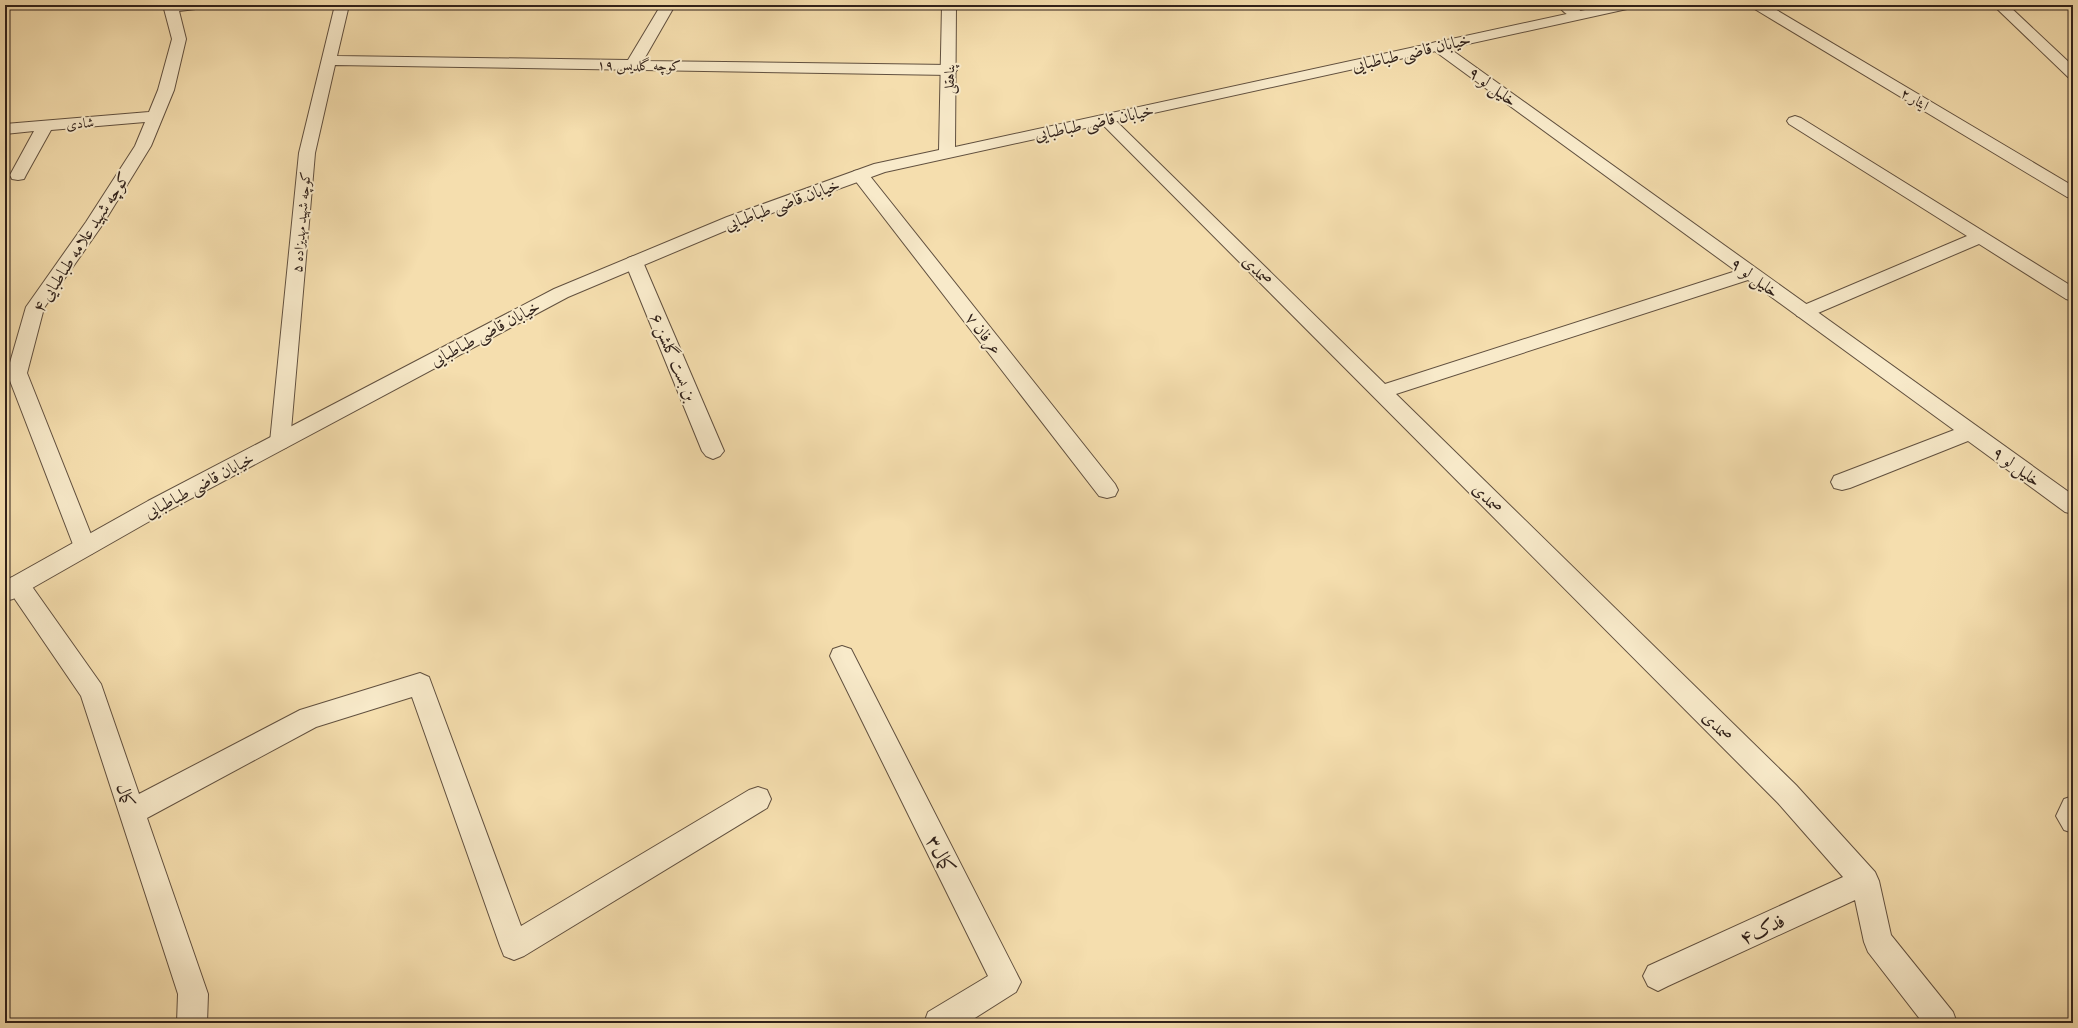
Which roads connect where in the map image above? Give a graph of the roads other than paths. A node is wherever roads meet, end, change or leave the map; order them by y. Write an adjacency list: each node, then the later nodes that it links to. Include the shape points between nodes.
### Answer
1 (199, 5): 7 (street)
2 (342, 5): 11 (street, کوچه شهید مهدیزاده ۵)
3 (949, 5): 13 (street, پناهقلی)
4 (1627, 5): 9 (street, خیابان قاضی طباطبایی)
5 (1758, 5): 23 (street, ایثار ۲)
6 (2000, 5): 14 (street)
7 (170, 6): 15 (street, کوچه شهید علامه طباطبایی ۴, via 179,39 166,90)
8 (667, 7): 12 (street)
9 (1572, 10): 10 (street, خیابان قاضی طباطبایی)
10 (1437, 46): 16 (street, خیابان قاضی طباطبایی); 26 (street, خلیل لو ۹)
11 (329, 60): 12 (street, کوچه گلدیس ۱۹); 31 (street, کوچه شهید مهدیزاده ۵, via 307,153)
12 (633, 65): 13 (street, کوچه گلدیس ۱۹)
13 (949, 70): 20 (street, پناهقلی)
14 (2073, 74)
15 (156, 116): 18 (street, شادی); 36 (street, کوچه شهید علامه طباطبایی ۴, via 143,146 98,218 36,307 17,373)
16 (1106, 120): 20 (street, خیابان قاضی طباطبایی); 29 (street, صمدی)
17 (1795, 121): 24 (street)
18 (45, 126): 19 (street, شادی); 21 (street)
19 (5, 129)
20 (947, 154): 22 (street, خیابان قاضی طباطبایی, via 880,168)
21 (18, 175)
22 (860, 175): 25 (street, خیابان قاضی طباطبایی, via 733,221); 34 (street, عرفان ۷)
23 (2073, 193)
24 (1980, 237): 27 (street); 28 (street)
25 (634, 262): 31 (street, خیابان قاضی طباطبایی, via 561,293); 32 (street, بن بست گلشن ۶)
26 (1750, 273): 28 (street, خلیل لو ۹); 29 (street)
27 (2073, 295)
28 (1804, 312): 30 (street, خلیل لو ۹)
29 (1381, 392): 41 (street, صمدی, via 1787,794)
30 (1970, 432): 33 (street); 35 (street, خلیل لو ۹)
31 (280, 442): 36 (street, خیابان قاضی طباطبایی)
32 (713, 451)
33 (1842, 482)
34 (1107, 490)
35 (2073, 506)
36 (85, 547): 37 (street, خیابان قاضی طباطبایی)
37 (11, 588): 40 (street, کمال, via 92,692)
38 (842, 656): 44 (street, کمال۳, via 1006,982)
39 (758, 799): 40 (street, via 514,946 420,684 308,718)
40 (132, 812): 43 (street, کمال, via 192,994)
41 (1865, 881): 42 (street, فدک۴); 45 (street, via 1878,942)
42 (1658, 976)
43 (192, 1023)
44 (939, 1023)
45 (1942, 1023)

